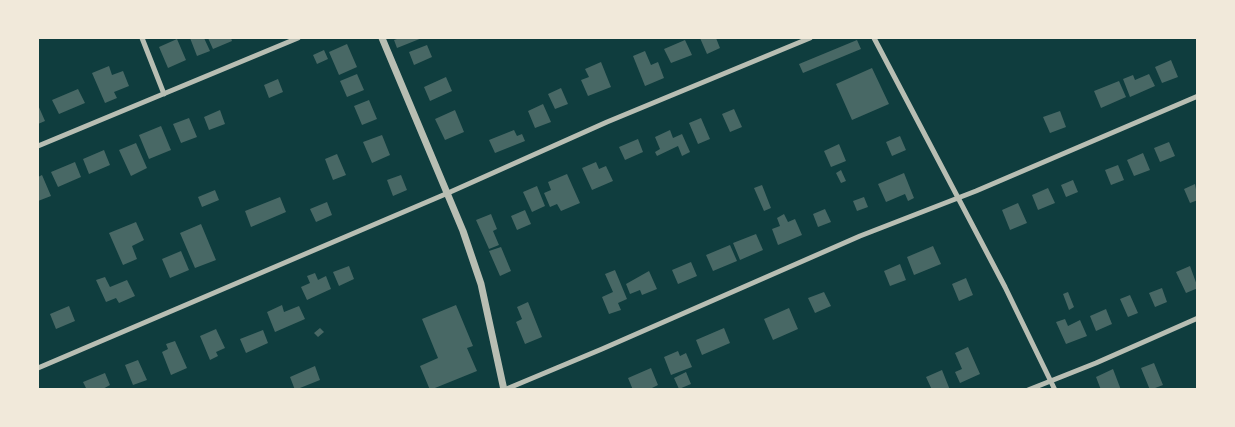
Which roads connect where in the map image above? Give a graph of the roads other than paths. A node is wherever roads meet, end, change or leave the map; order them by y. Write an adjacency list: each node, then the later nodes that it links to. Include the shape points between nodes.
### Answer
1 (142, 38): 6 (street)
2 (298, 38): 6 (street)
3 (382, 38): 9 (street)
4 (810, 38): 9 (street, via 607,122)
5 (874, 38): 10 (street)
6 (164, 94): 8 (street)
7 (1198, 96): 10 (street)
8 (38, 146)
9 (448, 193): 12 (street); 14 (street, via 481,284)
10 (958, 198): 13 (street); 14 (street, via 860,236)
11 (1198, 318): 13 (street)
12 (38, 368)
13 (1052, 380): 15 (street); 16 (street)
14 (504, 389)
15 (1028, 390)
16 (1055, 390)

